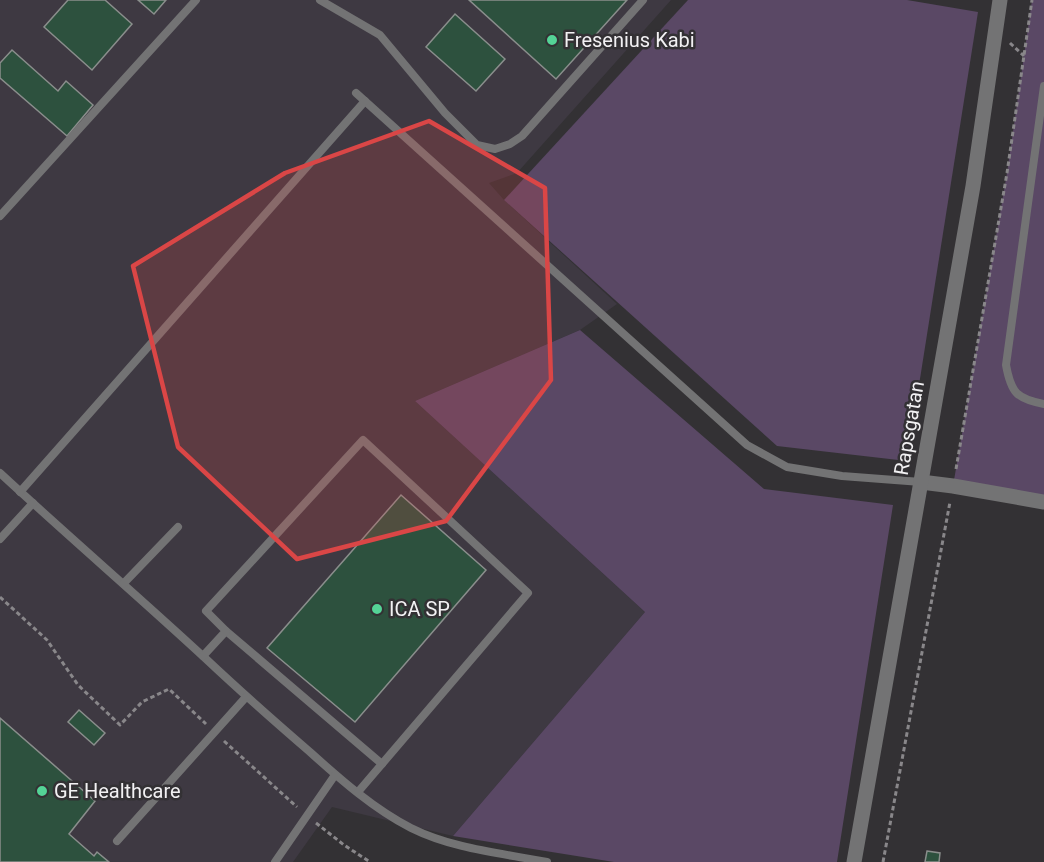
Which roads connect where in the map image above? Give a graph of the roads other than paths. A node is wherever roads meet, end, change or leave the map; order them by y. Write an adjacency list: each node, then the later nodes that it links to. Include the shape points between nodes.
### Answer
1 (196, 0): 8 (lane)
2 (320, 0): 3 (lane, via 380,35 477,146 495,149 522,136)
3 (643, 0)
4 (1000, 0): 11 (street, Rapsgatan, via 973,186)
5 (1044, 86): 9 (lane, via 1006,365 1015,393)
6 (356, 93): 7 (lane)
7 (365, 101): 11 (lane, via 747,445 787,467); 12 (lane)
8 (0, 216)
9 (1044, 404)
10 (0, 473): 12 (lane)
11 (921, 482): 13 (street); 27 (street, Rapsgatan)
12 (20, 492): 14 (lane)
13 (1044, 502)
14 (33, 503): 16 (lane); 17 (lane)
15 (178, 527): 17 (lane)
16 (0, 539)
17 (124, 583): 19 (lane)
18 (226, 631): 19 (lane); 21 (lane); 21 (lane, via 206,611 363,440 528,592)
19 (203, 656): 20 (lane)
20 (246, 697): 22 (lane); 24 (lane)
21 (382, 764): 23 (lane)
22 (335, 775): 23 (lane); 25 (lane)
23 (358, 792): 26 (lane, via 386,814 439,839)
24 (117, 841)
25 (275, 862)
26 (547, 862)
27 (854, 862)

